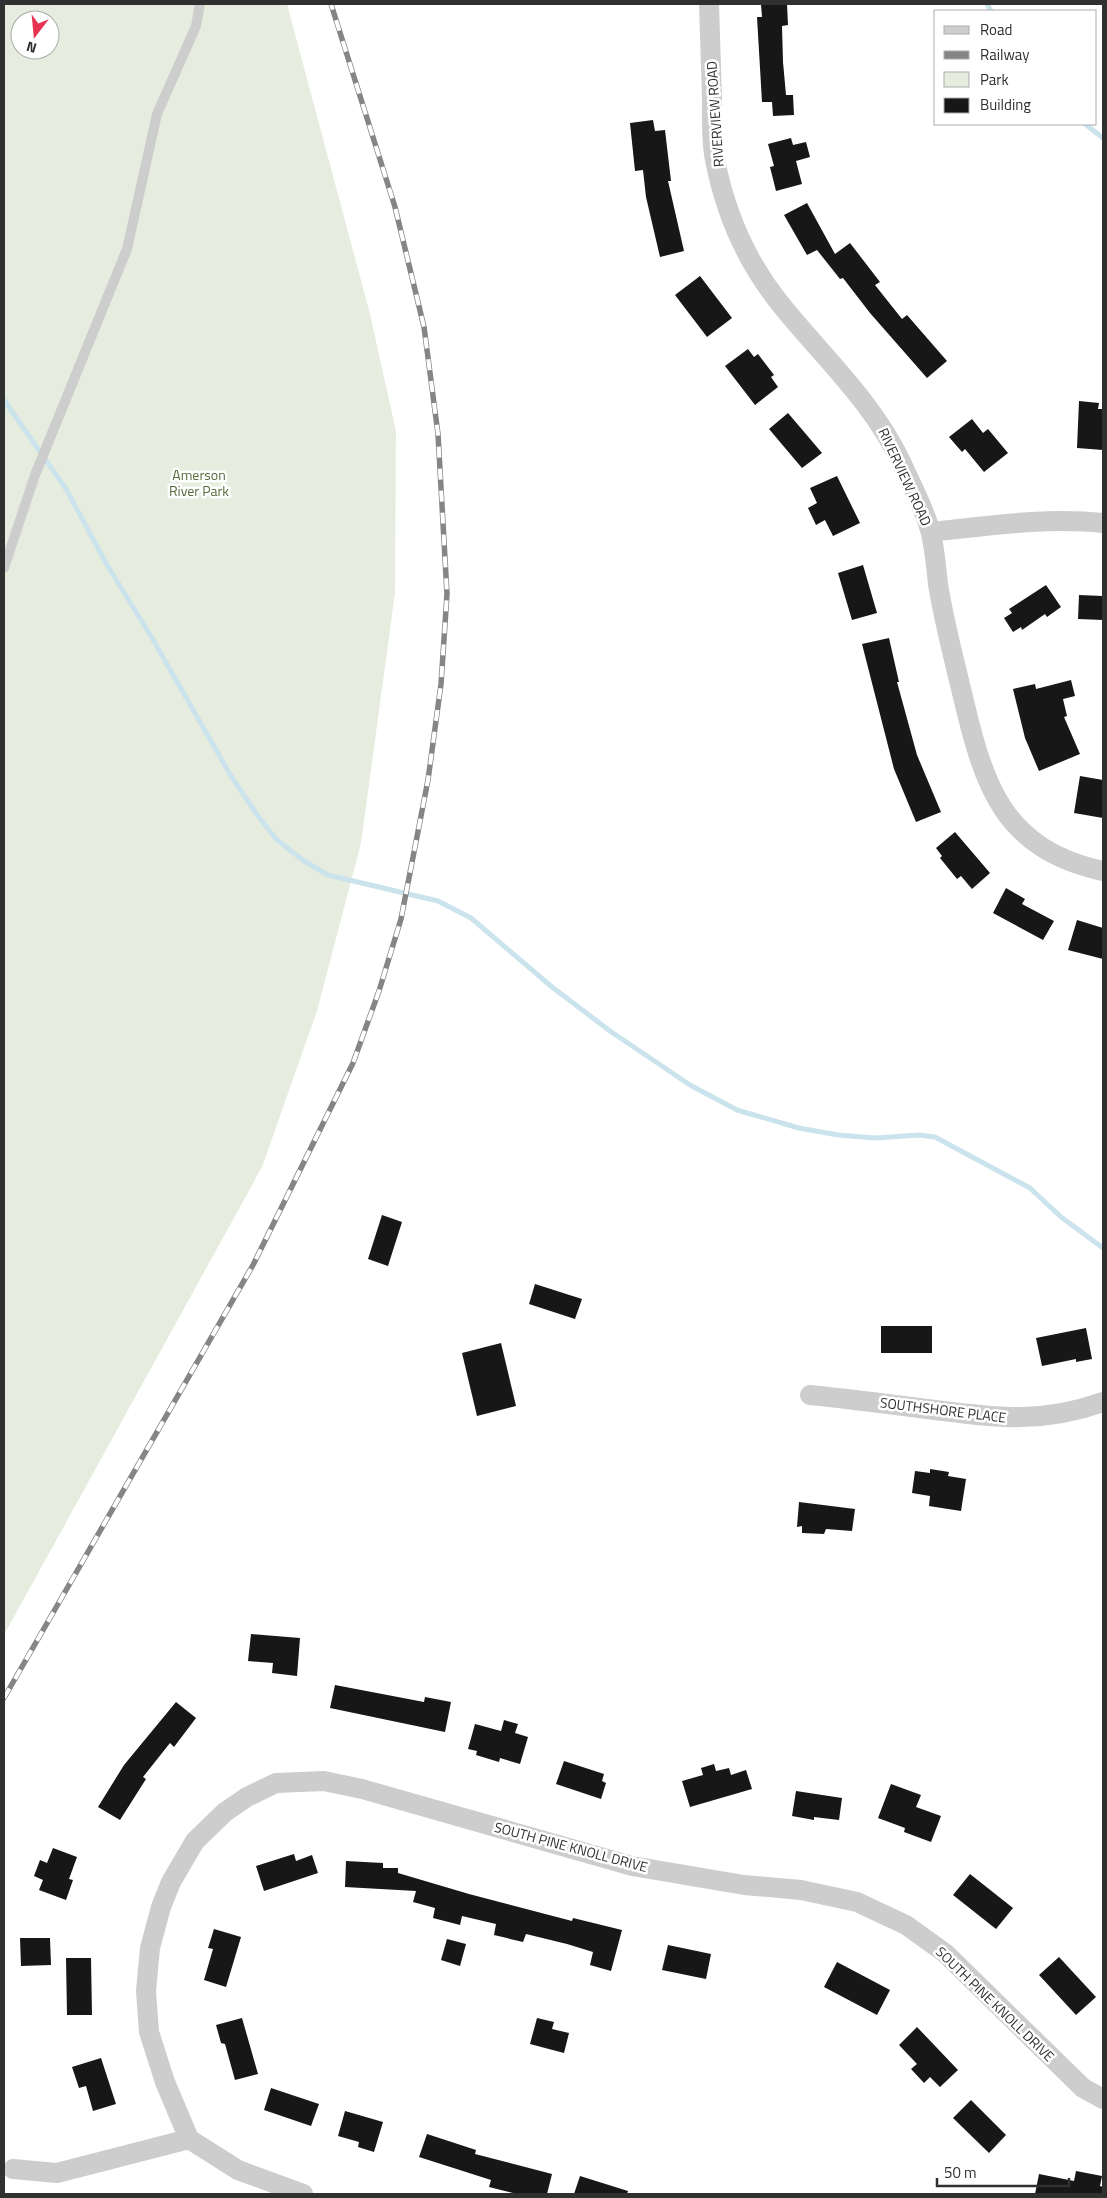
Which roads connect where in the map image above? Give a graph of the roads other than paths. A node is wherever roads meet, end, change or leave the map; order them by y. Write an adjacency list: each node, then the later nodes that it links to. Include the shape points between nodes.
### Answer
1 (200, 4): 5 (lane, via 196,26 157,114 126,249 35,475)
2 (708, 4): 4 (street, RIVERVIEW ROAD, via 715,158 733,222 748,256 777,300 877,420 901,462)
3 (1103, 523): 4 (street, via 1020,523)
4 (931, 532): 6 (street, RIVERVIEW ROAD, via 938,586 955,666 982,770 992,793 1020,830 1042,847 1064,860)
5 (4, 568)
6 (1103, 871)
7 (810, 1395): 8 (street, SOUTHSHORE PLACE, via 1004,1419 1076,1412)
8 (1103, 1402)
9 (1103, 2098): 10 (street, SOUTH PINE KNOLL DRIVE, via 1083,2088 945,1953 906,1925 856,1902 801,1890 744,1885 632,1866 324,1781 276,1783 225,1812 195,1841 161,1907 150,1948 146,1991 149,2032 165,2082)
10 (189, 2139): 11 (street, via 57,2173); 12 (street, via 238,2170)
11 (13, 2169)
12 (303, 2194)

